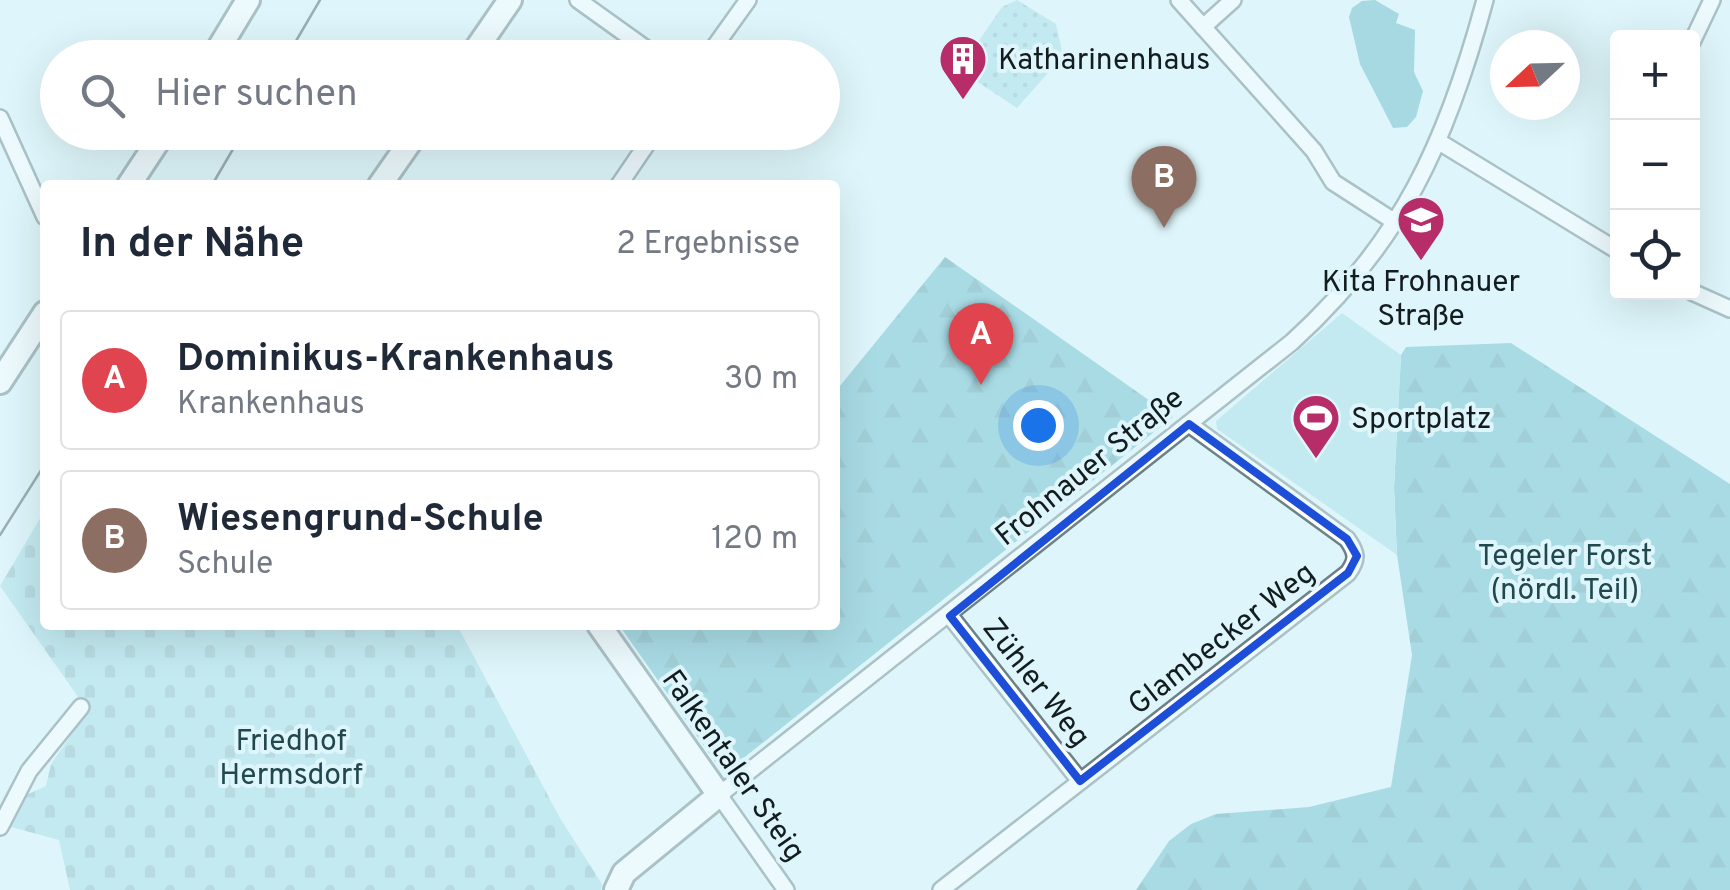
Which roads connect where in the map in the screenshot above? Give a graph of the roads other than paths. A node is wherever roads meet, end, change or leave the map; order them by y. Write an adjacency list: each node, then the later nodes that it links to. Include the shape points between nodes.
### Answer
1 (248, 0): 11 (street)
2 (510, 0): 12 (street)
3 (578, 0): 13 (street)
4 (748, 0): 14 (street)
5 (1179, 0): 9 (street)
6 (1233, 0): 9 (street)
7 (1485, 0): 16 (street, Frohnauer Straße)
8 (1712, 0): 10 (street)
9 (1203, 26): 24 (street, via 1314,151 1333,182)
10 (1698, 30)
11 (224, 40)
12 (482, 40)
13 (634, 40)
14 (721, 40)
15 (0, 118): 23 (street)
16 (1440, 143): 24 (street, Frohnauer Straße); 25 (street)
17 (152, 150): 20 (street)
18 (404, 150): 21 (street)
19 (642, 150): 22 (street)
20 (132, 180)
21 (383, 180)
22 (621, 180)
23 (40, 206)
24 (1395, 222): 30 (street, Frohnauer Straße, via 1314,322)
25 (1610, 243)
26 (1700, 296): 27 (street)
27 (1730, 309)
28 (40, 321): 29 (street)
29 (0, 382)
30 (1190, 424): 31 (street, Frohnauer Straße); 34 (street, Glambecker Weg, via 1347,539 1356,563)
31 (950, 616): 34 (street, Zühler Weg); 35 (street, Frohnauer Straße)
32 (603, 630): 35 (street, Falkentaler Steig)
33 (80, 707): 36 (street, via 29,772)
34 (1080, 782): 39 (street, Glambecker Weg)
35 (719, 795): 37 (street, Frohnauer Straße, via 624,873); 38 (street, Falkentaler Steig)
36 (0, 827)
37 (616, 890)
38 (786, 890)
39 (941, 890)

